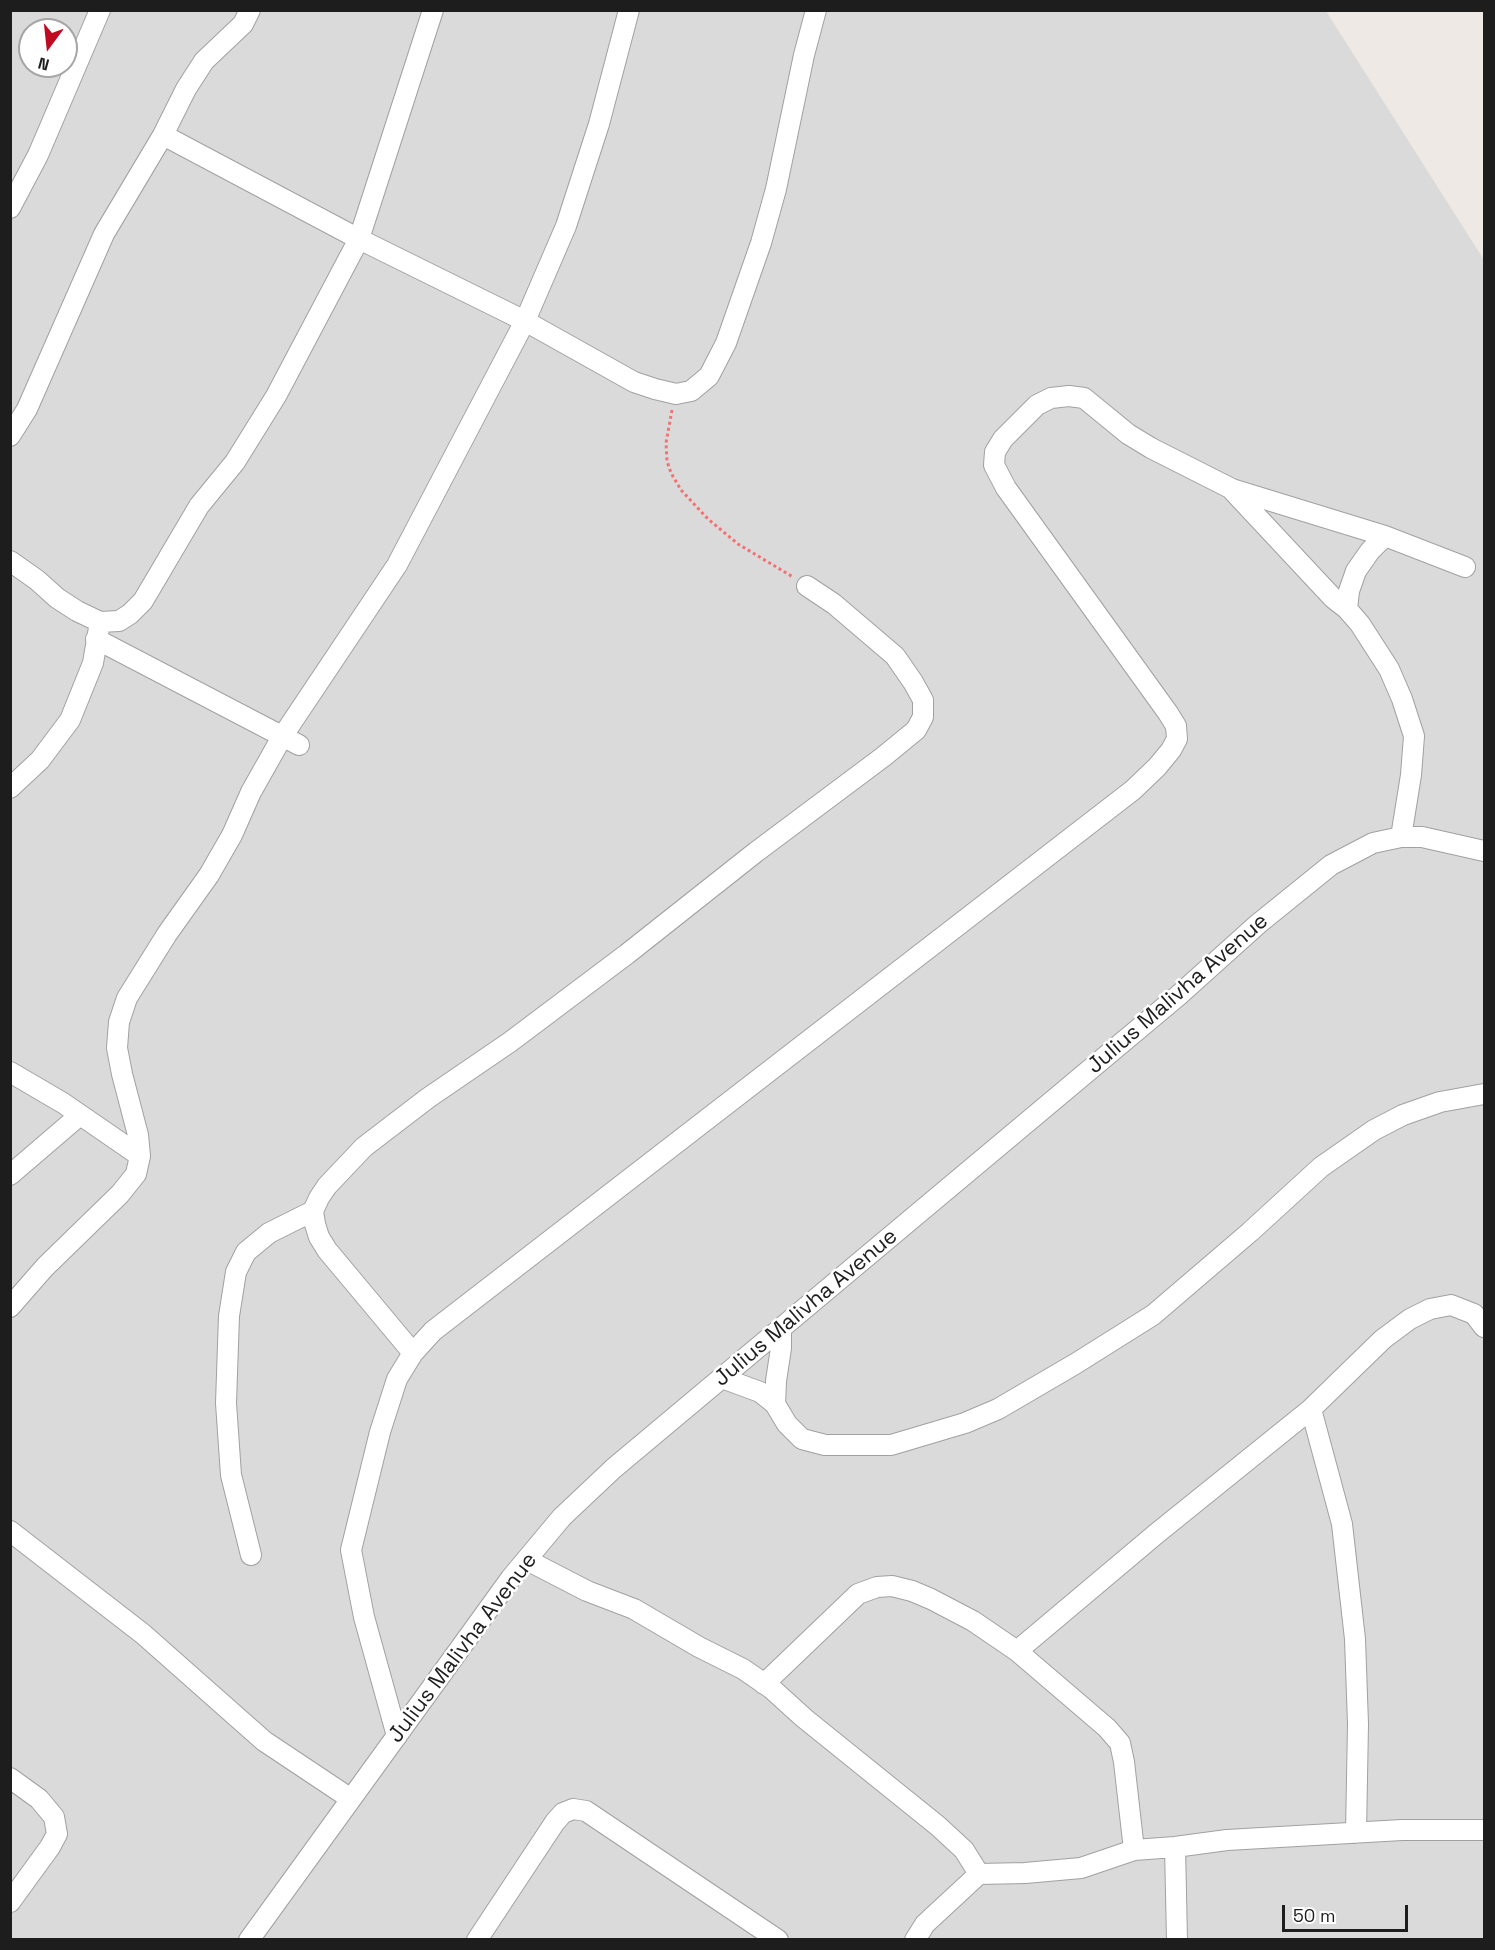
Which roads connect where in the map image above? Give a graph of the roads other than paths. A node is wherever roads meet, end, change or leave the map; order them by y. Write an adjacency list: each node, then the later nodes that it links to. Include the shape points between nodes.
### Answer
1 (100, 10): 7 (street, via 38,155)
2 (250, 10): 6 (street, via 243,24 204,61)
3 (433, 10): 8 (street)
4 (629, 10): 9 (street, via 599,124 566,226)
5 (816, 10): 9 (street, via 761,243 726,343 709,376 691,391 675,394 634,382)
6 (163, 135): 8 (street); 10 (street, via 104,234 27,409)
7 (10, 208)
8 (359, 239): 9 (street); 17 (street, via 276,396 235,462 199,506 143,601 130,614)
9 (525, 321): 18 (street, via 397,565)
10 (10, 436)
11 (1232, 489): 12 (street); 16 (street); 31 (street, via 1128,434 1084,398 1051,398 1026,415 995,452 994,465 1168,713 1176,726 1177,739 1171,750 1133,790 433,1331)
12 (1385, 536): 14 (street); 16 (street, via 1356,571)
13 (10, 561): 17 (street)
14 (1465, 567)
15 (807, 586): 27 (street, via 894,656 923,700 923,717 916,729 627,954 364,1147 327,1186)
16 (1347, 609): 20 (street, via 1389,669 1414,736)
17 (98, 630): 18 (street); 19 (street, via 93,663 70,720 40,760)
18 (291, 741): 25 (street, via 251,792 209,875 126,998 117,1048)
19 (10, 788)
20 (1401, 837): 21 (street, Julius Malivha Avenue, via 1422,837); 30 (street, Julius Malivha Avenue, via 1373,843 1331,865 1309,882)
21 (1485, 851)
22 (10, 1072): 24 (street)
23 (1485, 1094): 33 (street, via 1440,1102 1374,1130 1321,1167 1153,1315 998,1409 891,1445 825,1445 802,1439)
24 (80, 1115): 25 (street); 26 (street)
25 (140, 1156): 28 (street, via 136,1174 120,1194)
26 (10, 1175)
27 (313, 1211): 31 (street, via 327,1250); 36 (street, via 269,1233 246,1252 236,1272 229,1316 226,1403 231,1474)
28 (10, 1307)
29 (1485, 1327): 34 (street, via 1474,1314 1451,1305 1430,1309 1383,1339)
30 (781, 1329): 32 (street, Julius Malivha Avenue); 33 (street)
31 (413, 1353): 40 (street, via 397,1379 380,1432 351,1550 364,1617)
32 (722, 1378): 33 (street, via 760,1392); 37 (street, Julius Malivha Avenue, via 614,1468 562,1517)
33 (775, 1404)
34 (1311, 1409): 38 (street); 44 (street, via 1342,1524 1355,1639)
35 (10, 1531): 42 (street, via 143,1634 264,1740)
36 (250, 1555)
37 (527, 1560): 39 (street, via 586,1592 634,1609); 40 (street, Julius Malivha Avenue)
38 (1017, 1650): 39 (street, via 931,1599 892,1586 877,1587 858,1594); 46 (street, via 1120,1743)
39 (764, 1684): 47 (street, via 938,1826 964,1850)
40 (397, 1736): 42 (street, Julius Malivha Avenue)
41 (10, 1778): 48 (street, via 39,1799 54,1817 57,1834)
42 (351, 1799): 49 (street, Julius Malivha Avenue)
43 (1485, 1830): 44 (street)
44 (1356, 1833): 45 (street)
45 (1175, 1847): 46 (street); 53 (street)
46 (1134, 1850): 47 (street, via 1081,1868)
47 (979, 1874): 52 (street, via 925,1924)
48 (10, 1902)
49 (249, 1940)
50 (477, 1940): 51 (street, via 555,1822 573,1809 586,1811)
51 (778, 1940)
52 (915, 1940)
53 (1177, 1940)

